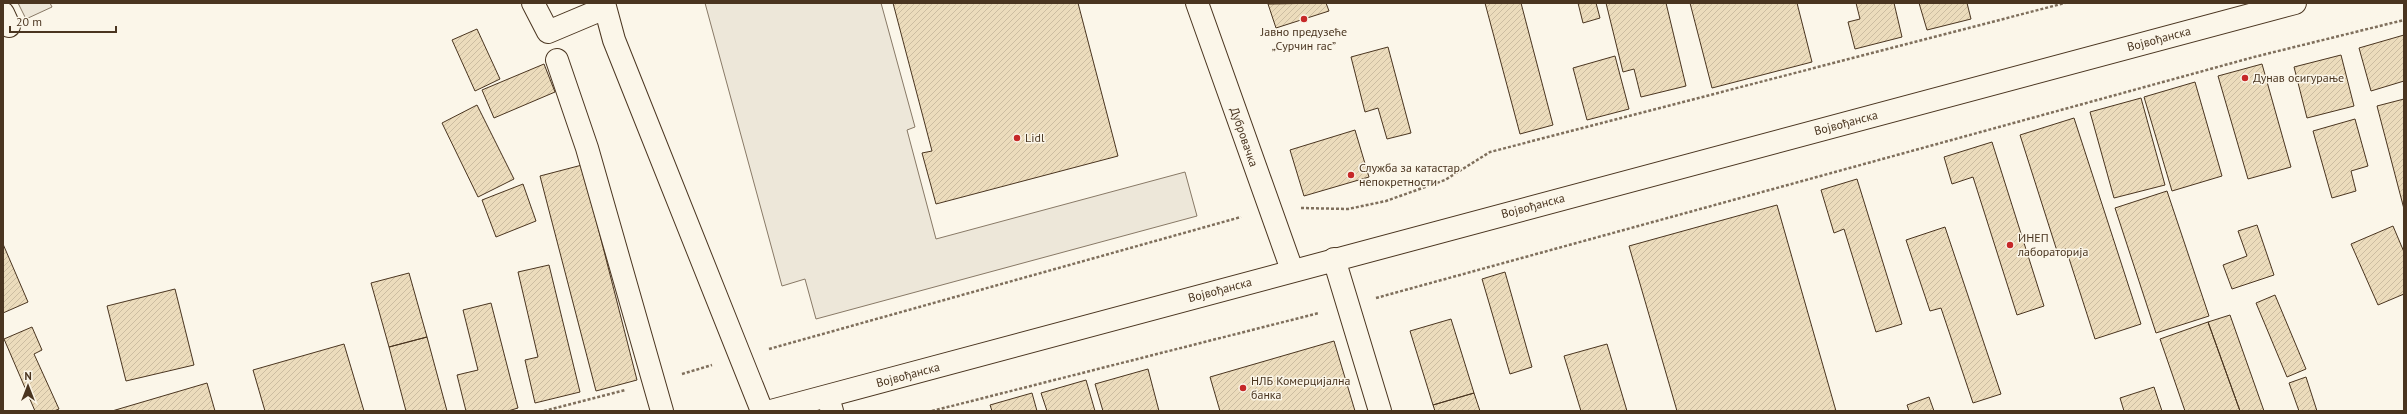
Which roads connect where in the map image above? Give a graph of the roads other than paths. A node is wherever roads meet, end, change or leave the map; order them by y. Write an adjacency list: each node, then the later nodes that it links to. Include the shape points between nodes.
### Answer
1 (533, 3): 4 (main road, via 548,32)
2 (1197, 3): 7 (main road, Дубровачка)
3 (2295, 3): 6 (main road, Војвођанска)
4 (605, 5): 10 (main road, via 614,40)
5 (557, 60): 9 (main road, via 587,148)
6 (1334, 259): 7 (main road, Војвођанска); 12 (main road)
7 (1292, 270): 8 (main road, Војвођанска)
8 (830, 404): 11 (main road, Војвођанска)
9 (662, 411)
10 (762, 411)
11 (772, 411)
12 (1380, 411)

